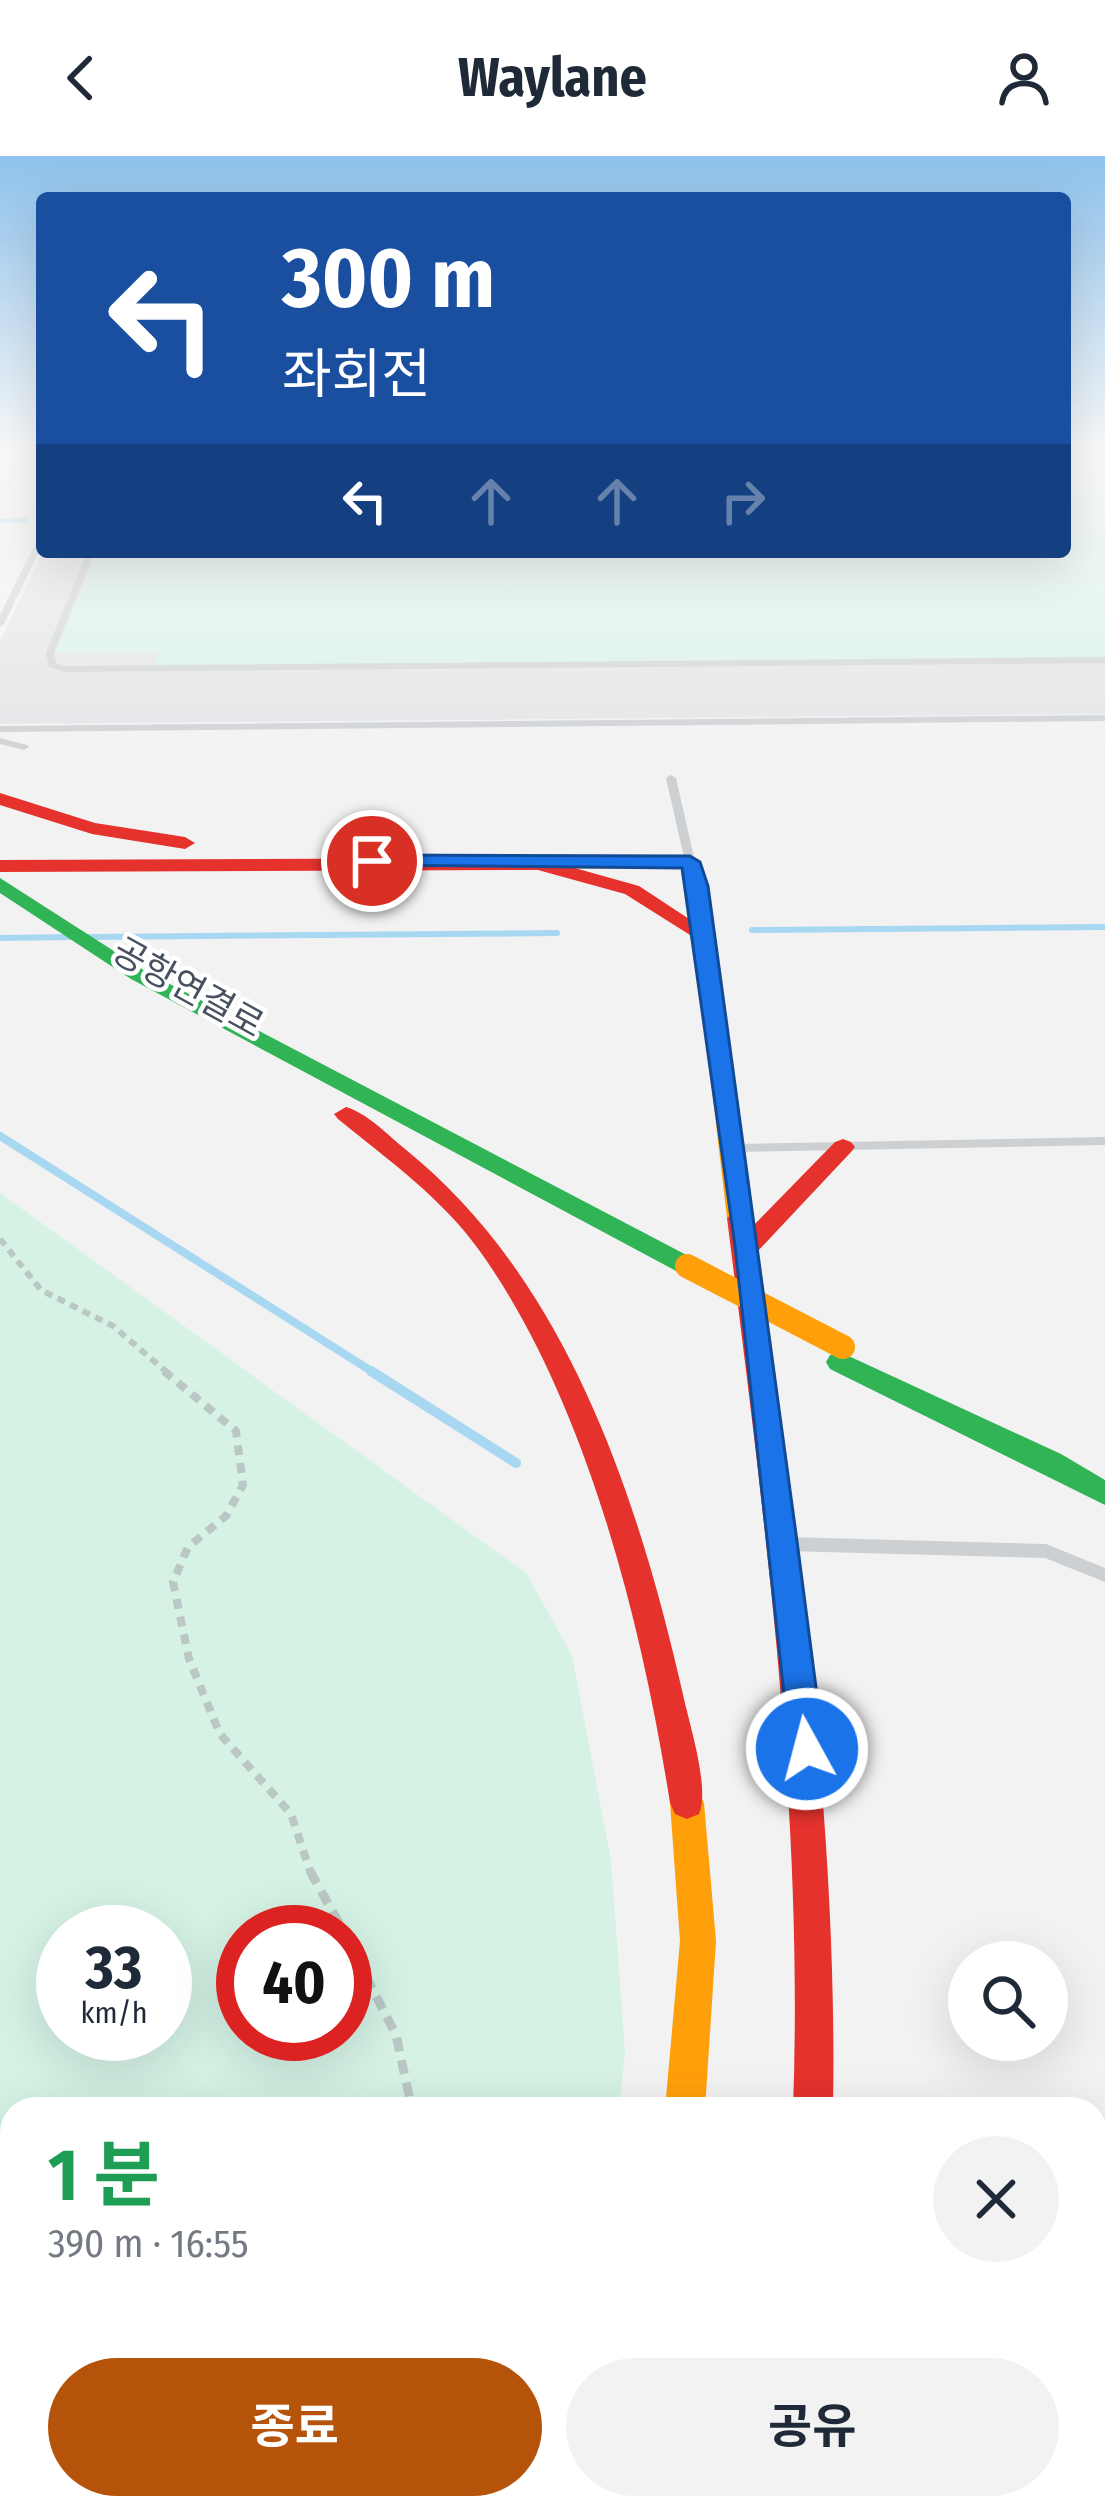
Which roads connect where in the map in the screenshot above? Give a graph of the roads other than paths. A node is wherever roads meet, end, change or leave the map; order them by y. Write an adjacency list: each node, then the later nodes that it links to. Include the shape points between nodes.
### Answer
1 (31, 561): 3 (lane)
2 (87, 561): 4 (lane, via 50,652 52,665)
3 (0, 624)
4 (1105, 660)
5 (1105, 718): 6 (lane)
6 (0, 729)
7 (0, 741): 8 (lane)
8 (24, 747)
9 (670, 778): 13 (lane)
10 (0, 799): 11 (street, via 159,840)
11 (372, 861): 12 (street); 14 (street)
12 (512, 862): 13 (street); 17 (street, via 603,878)
13 (690, 862): 17 (street)
14 (0, 866)
15 (0, 884): 23 (street, 공항연결로, via 138,975)
16 (0, 915): 18 (street, 공항연결로, via 94,978)
17 (705, 937): 20 (street)
18 (346, 1114): 23 (street, via 439,1150); 29 (street, via 436,1185 516,1287 632,1555 690,1798 700,1928)
19 (1105, 1141): 21 (lane)
20 (730, 1148): 21 (lane); 22 (street)
21 (842, 1148): 22 (street)
22 (748, 1246): 27 (street)
23 (688, 1274): 24 (street)
24 (842, 1355): 25 (street); 26 (street)
25 (1105, 1468)
26 (1105, 1494)
27 (783, 1544): 28 (lane, via 1046,1551); 30 (street, via 820,1893)
28 (1105, 1575)
29 (686, 2097)
30 (813, 2097)

